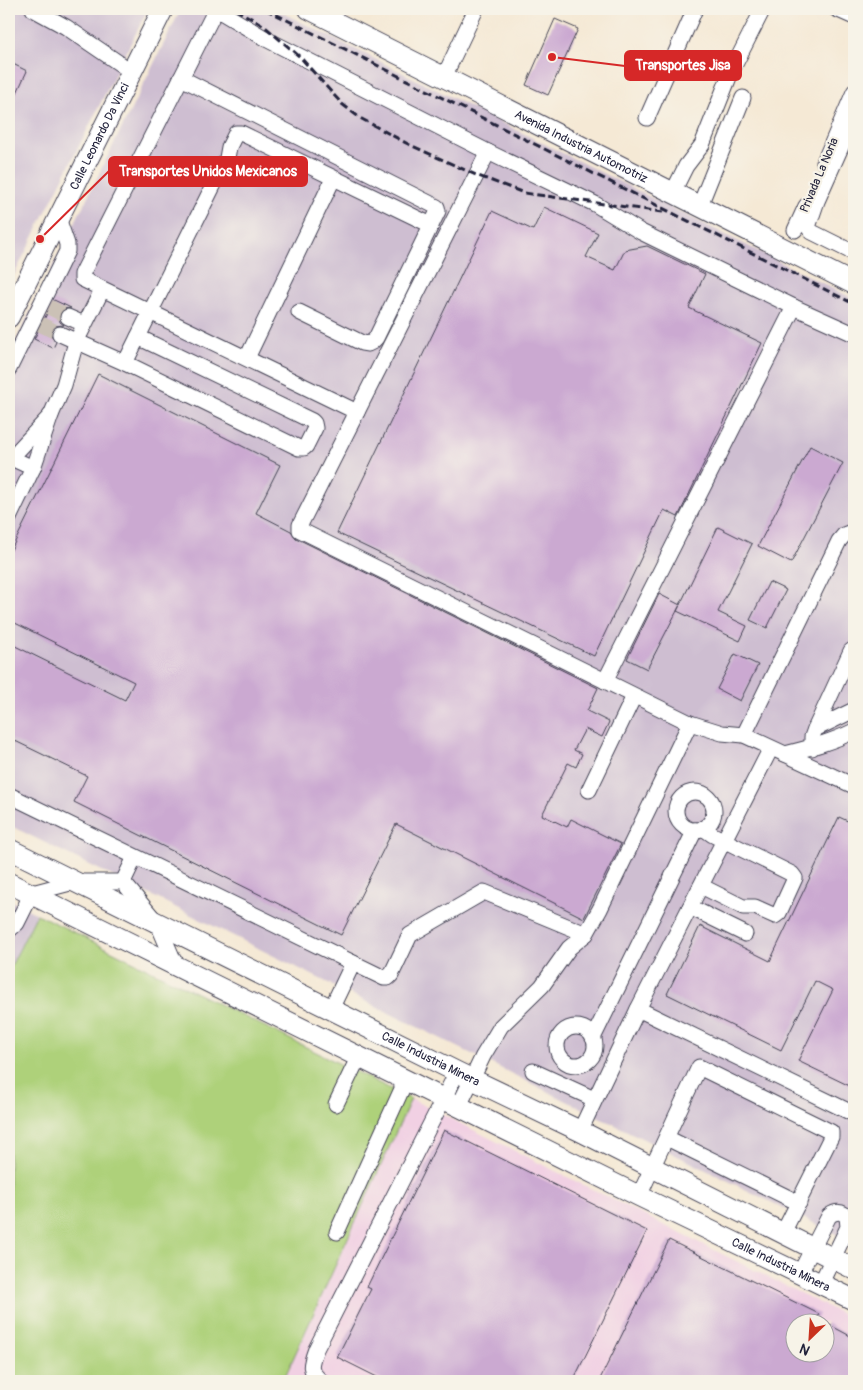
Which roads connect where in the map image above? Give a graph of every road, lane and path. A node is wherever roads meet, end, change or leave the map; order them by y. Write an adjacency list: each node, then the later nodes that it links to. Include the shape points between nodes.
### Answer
1 (33, 9): 10 (street, via 66,27)
2 (163, 9): 10 (main road, Calle Leonardo Da Vinci)
3 (216, 9): 12 (street); 17 (street, via 266,40)
4 (309, 9): 11 (main road, Avenida Industria Automotriz)
5 (476, 9): 11 (street)
6 (695, 9): 15 (street)
7 (763, 9): 19 (street, via 731,72 702,145)
8 (836, 9): 9 (street)
9 (854, 17)
10 (132, 72): 21 (main road, Calle Leonardo Da Vinci)
11 (444, 77): 19 (main road, Avenida Industria Automotriz)
12 (181, 78): 22 (street, via 435,205 438,211); 26 (street, via 82,274 84,281)
13 (854, 92): 23 (street, Privada La Noria)
14 (743, 98): 20 (street)
15 (648, 118)
16 (854, 118): 24 (street, via 809,221 809,230)
17 (488, 152): 27 (street); 40 (street)
18 (333, 179): 22 (street); 29 (street, via 238,132); 37 (street)
19 (673, 192): 20 (main road, Avenida Industria Automotriz)
20 (700, 205): 25 (main road, Avenida Industria Automotriz)
21 (58, 218): 28 (main road, Calle Leonardo Da Vinci); 39 (street, via 68,248 45,305)
22 (431, 226): 30 (street, via 372,342 362,343)
23 (795, 230)
24 (854, 253)
25 (854, 284)
26 (102, 290): 29 (street); 32 (street)
27 (794, 307): 34 (street); 47 (street)
28 (11, 308)
29 (151, 312): 35 (street); 37 (street)
30 (299, 312)
31 (68, 316): 32 (street)
32 (84, 324): 36 (street)
33 (60, 334): 36 (street)
34 (854, 334)
35 (138, 337): 38 (street); 38 (street, via 314,423 315,428 306,446 299,448)
36 (76, 342): 38 (street); 41 (street)
37 (247, 358): 40 (street)
38 (125, 364)
39 (10, 365)
40 (357, 412): 47 (street, via 300,530)
41 (51, 416): 42 (street); 43 (street)
42 (10, 458): 43 (street)
43 (33, 468): 44 (street)
44 (9, 518)
45 (854, 531): 53 (street, via 844,535 840,541)
46 (854, 648): 51 (street)
47 (605, 681): 48 (street)
48 (634, 696): 50 (street); 57 (street)
49 (854, 710): 51 (street)
50 (690, 723): 53 (street, via 712,731); 70 (street)
51 (815, 728): 54 (street)
52 (854, 731): 54 (street)
53 (744, 735): 55 (street)
54 (812, 748): 55 (street)
55 (778, 751): 56 (street); 59 (street)
56 (854, 786)
57 (589, 790)
58 (9, 795): 61 (street)
59 (724, 840): 65 (street); 65 (street, via 792,874 795,880 779,913 775,916 754,907 743,907); 76 (street, via 699,829)
60 (9, 849): 62 (main road, Calle Industria Minera)
61 (135, 857): 63 (street); 72 (street)
62 (74, 882): 63 (street); 66 (street); 68 (main road, Calle Industria Minera)
63 (123, 882): 68 (street)
64 (9, 883): 66 (main road, Calle Industria Minera)
65 (701, 886): 67 (street)
66 (32, 894): 69 (street); 73 (main road, Calle Industria Minera)
67 (690, 907): 71 (street); 75 (street)
68 (158, 924): 73 (street); 74 (main road, Calle Industria Minera)
69 (9, 930)
70 (586, 934): 72 (street, via 484,892 410,935 388,978); 79 (street, via 569,948 542,986 501,1026)
71 (745, 934)
72 (353, 963): 74 (street)
73 (176, 966): 77 (main road, Calle Industria Minera)
74 (330, 1008): 79 (main road, Calle Industria Minera)
75 (638, 1009): 81 (street); 84 (street)
76 (593, 1038)
77 (358, 1056): 80 (main road, Calle Industria Minera); 83 (street)
78 (533, 1071): 81 (street)
79 (464, 1075): 82 (street); 85 (main road, Calle Industria Minera)
80 (406, 1080): 82 (main road, Calle Industria Minera); 90 (street)
81 (594, 1099): 85 (street)
82 (451, 1102): 88 (main road, Calle Industria Minera); 98 (street, via 316,1349 310,1364)
83 (336, 1104)
84 (854, 1114)
85 (580, 1131): 87 (main road, Calle Industria Minera)
86 (667, 1138): 87 (street); 89 (street); 89 (street, via 699,1067 831,1132)
87 (652, 1168): 88 (street); 91 (main road, Calle Industria Minera)
88 (639, 1196): 95 (main road, Calle Industria Minera)
89 (799, 1203): 91 (street)
90 (337, 1232)
91 (783, 1233): 92 (main road, Calle Industria Minera)
92 (813, 1248): 93 (main road, Calle Industria Minera); 93 (street, via 829,1216 835,1212 842,1213 848,1224); 95 (street)
93 (833, 1258): 94 (main road, Calle Industria Minera); 96 (street)
94 (854, 1269)
95 (800, 1273): 96 (main road, Calle Industria Minera)
96 (821, 1283): 97 (main road, Calle Industria Minera)
97 (854, 1300)
98 (321, 1381)

